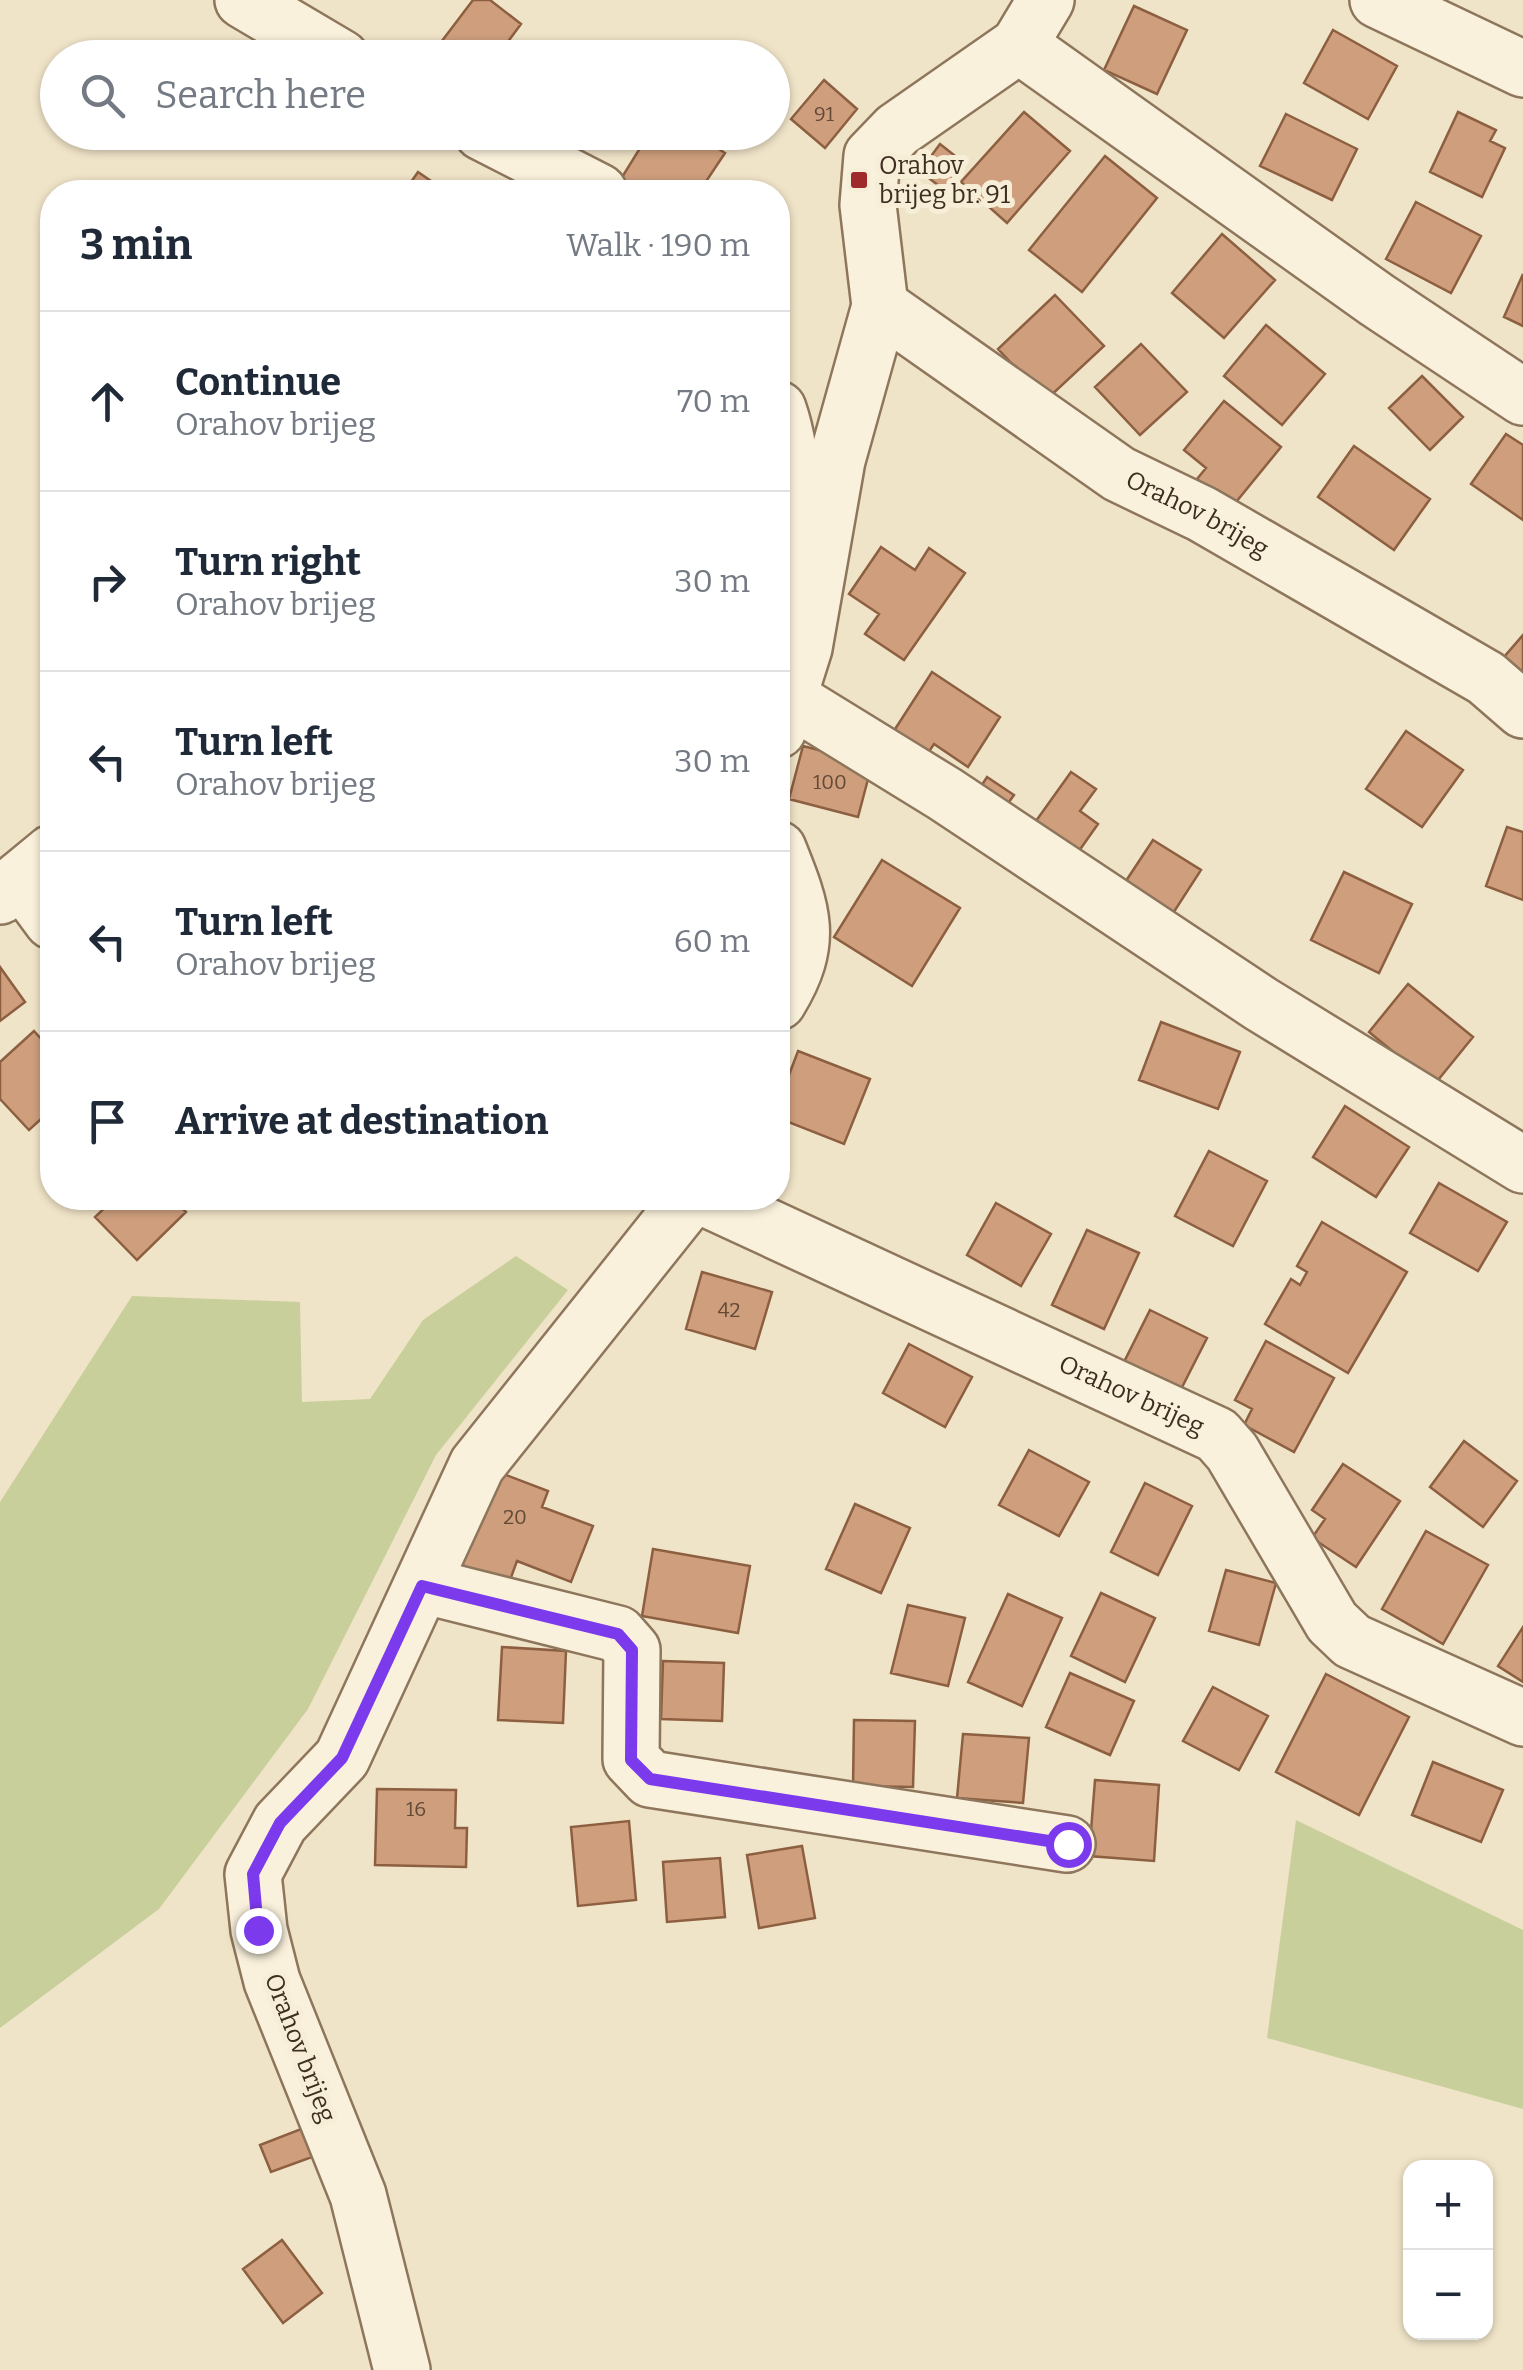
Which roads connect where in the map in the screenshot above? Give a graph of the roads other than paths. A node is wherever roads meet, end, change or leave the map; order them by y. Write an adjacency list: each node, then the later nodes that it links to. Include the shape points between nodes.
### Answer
1 (243, 0): 4 (street)
2 (1378, 0): 5 (street)
3 (1032, 22): 8 (street, via 872,156 868,205); 9 (street, via 1378,300)
4 (310, 40)
5 (1523, 69)
6 (517, 150): 7 (street)
7 (576, 180)
8 (880, 306): 11 (street, via 837,460); 13 (street, Orahov brijeg, via 1119,474 1202,514 1486,678)
9 (1523, 397)
10 (790, 456): 11 (street, via 795,530)
11 (814, 598): 12 (street)
12 (790, 691)
13 (1523, 710)
14 (790, 717): 19 (street, via 946,794 1261,1004)
15 (24, 876): 17 (street)
16 (790, 880): 18 (street, via 804,937)
17 (40, 902)
18 (790, 982)
19 (1523, 1165)
20 (680, 1210): 22 (street, Orahov brijeg, via 477,1465)
21 (731, 1210): 23 (street, Orahov brijeg, via 1217,1434 1332,1622 1352,1641)
22 (422, 1586): 24 (street, via 618,1634 632,1650 631,1760 650,1779); 25 (street, Orahov brijeg, via 342,1758 280,1823 253,1874 272,1981 358,2195)
23 (1523, 1718)
24 (1068, 1844)
25 (402, 2370)

